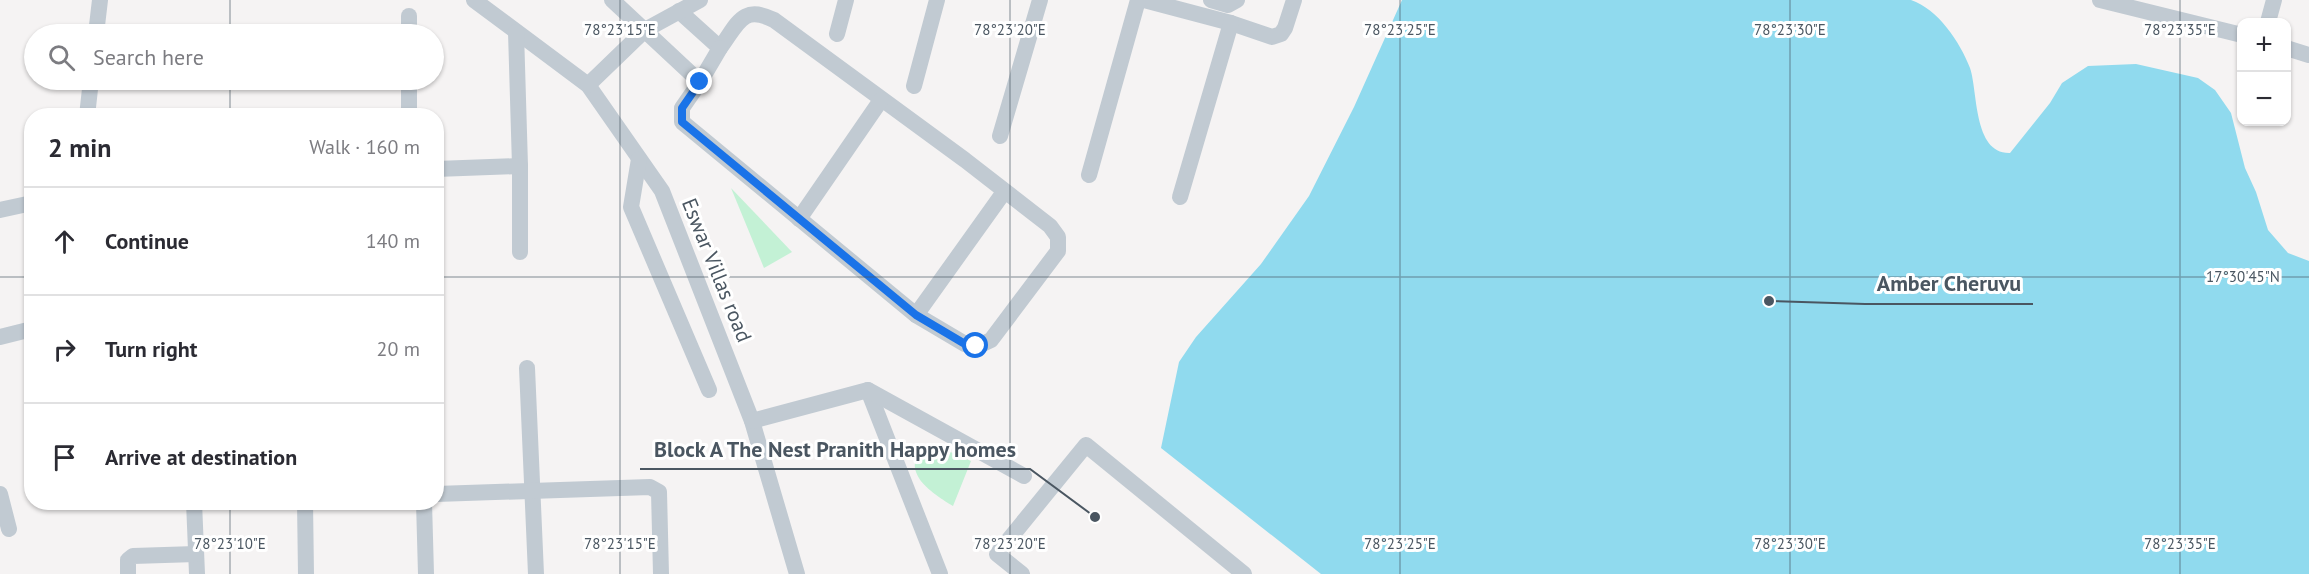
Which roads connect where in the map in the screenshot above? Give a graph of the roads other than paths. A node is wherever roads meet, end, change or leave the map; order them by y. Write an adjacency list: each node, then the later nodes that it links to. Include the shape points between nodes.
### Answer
1 (100, 0): 20 (street)
2 (474, 0): 23 (street, Eswar Villas road)
3 (612, 0): 22 (street)
4 (700, 0): 16 (street)
5 (846, 0): 24 (street)
6 (937, 0): 31 (street)
7 (1040, 0): 37 (street)
8 (1138, 0): 41 (street)
9 (1144, 0): 19 (street)
10 (1211, 0): 11 (street, via 1228,5)
11 (1237, 0)
12 (1294, 0): 19 (street, via 1281,34 1265,36)
13 (2100, 0): 15 (street)
14 (2274, 0): 18 (street)
15 (2150, 6): 25 (street)
16 (679, 11): 22 (street); 26 (street)
17 (409, 16): 21 (street)
18 (2269, 18)
19 (1231, 23): 43 (street)
20 (97, 24)
21 (409, 24)
22 (645, 30): 29 (street); 30 (street)
23 (516, 32): 30 (street, Eswar Villas road); 39 (street)
24 (837, 34)
25 (2237, 34)
26 (720, 48): 29 (street); 34 (street, via 743,18 760,13)
27 (2291, 50): 28 (street)
28 (2309, 55)
29 (700, 82): 46 (street, via 682,108 682,122)
30 (588, 86): 38 (street, Eswar Villas road)
31 (914, 86)
32 (90, 90): 35 (street)
33 (409, 90): 36 (street)
34 (881, 100): 42 (street); 46 (street)
35 (88, 108)
36 (409, 108)
37 (1000, 136)
38 (639, 159): 52 (street, via 631,207); 54 (street, Eswar Villas road, via 662,191)
39 (520, 166): 40 (street); 47 (street)
40 (444, 169)
41 (1089, 175)
42 (1004, 192): 48 (street); 48 (street, via 1050,226 1058,237 1058,251 984,344 965,344)
43 (1180, 197)
44 (24, 205): 45 (street)
45 (0, 210)
46 (799, 219): 48 (street)
47 (520, 252)
48 (916, 315)
49 (24, 331): 50 (street)
50 (0, 337)
51 (527, 368): 56 (street)
52 (709, 390)
53 (868, 390): 54 (street); 55 (street); 71 (street)
54 (752, 422): 70 (street, Eswar Villas road)
55 (1024, 476)
56 (534, 490): 58 (street); 68 (street); 69 (street, via 650,487 659,492)
57 (0, 494): 62 (street)
58 (444, 494)
59 (194, 510): 63 (street)
60 (305, 510): 66 (street)
61 (424, 510): 67 (street)
62 (9, 529)
63 (196, 554): 64 (street, via 133,556 128,560); 65 (street)
64 (128, 574)
65 (197, 574)
66 (306, 574)
67 (426, 574)
68 (536, 574)
69 (661, 574)
70 (797, 574)
71 (940, 574)
72 (1022, 574): 73 (street, via 997,554 1086,445)
73 (1244, 574)

